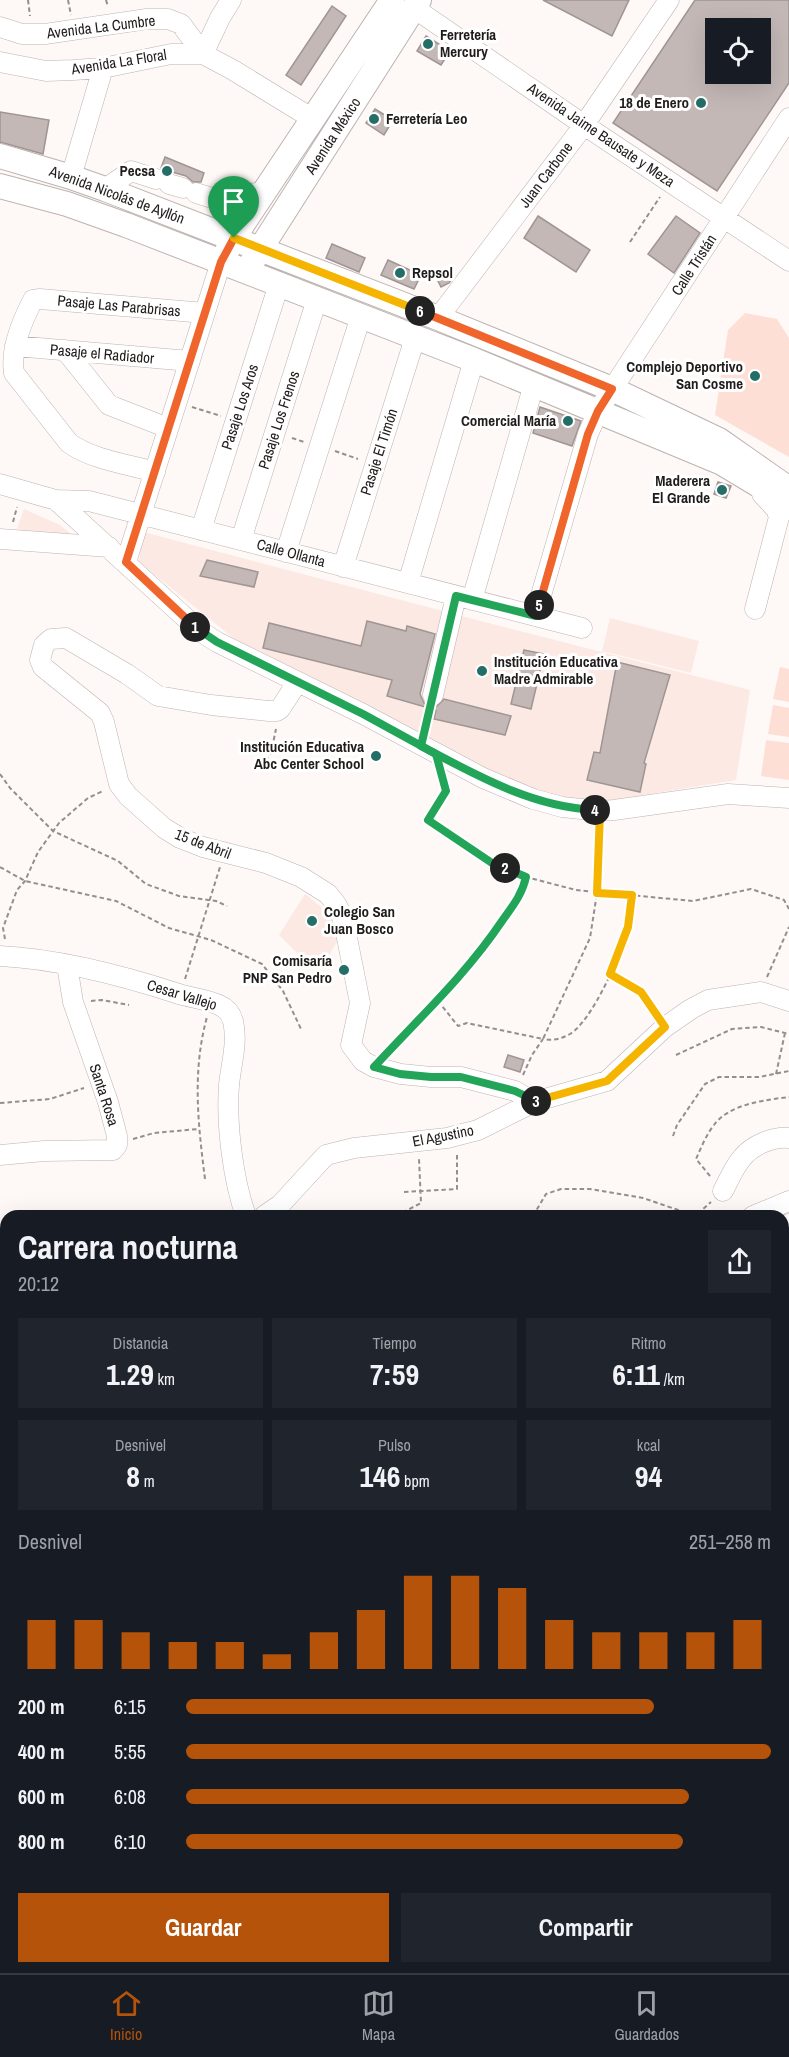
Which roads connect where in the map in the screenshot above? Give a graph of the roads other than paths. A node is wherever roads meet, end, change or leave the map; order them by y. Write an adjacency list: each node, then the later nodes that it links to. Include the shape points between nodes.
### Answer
1 (231, 0): 4 (street)
2 (669, 0): 11 (street, Juan Carbone)
3 (408, 2): 10 (main road, Avenida México); 11 (street, Avenida Jaime Bausate y Meza); 20 (main road, Avenida México)
4 (218, 9): 6 (street)
5 (0, 27): 6 (street, Avenida La Cumbre, via 22,34 45,34 168,19 181,24)
6 (203, 54): 8 (street, Avenida La Floral, via 171,54); 10 (street, Avenida La Cumbre)
7 (0, 62): 8 (street, Avenida La Floral, via 46,71)
8 (103, 68): 13 (street)
9 (789, 118): 18 (street, Calle Tristán)
10 (313, 119): 16 (main road, Avenida México)
11 (584, 125): 18 (street, Avenida Jaime Bausate y Meza); 28 (street, Juan Carbone)
12 (0, 156): 13 (main road, Avenida Nicolás de Ayllón)
13 (70, 177): 15 (main road, Avenida Nicolás de Ayllón)
14 (0, 186): 22 (main road, Avenida Nicolás de Ayllón, via 67,204)
15 (105, 189): 17 (main road, Avenida Nicolás de Ayllón); 17 (street, via 131,171)
16 (265, 192): 17 (street, via 212,198); 19 (main road, Avenida México)
17 (182, 196): 19 (main road, Avenida Nicolás de Ayllón)
18 (724, 219): 21 (street, Avenida Jaime Bausate y Meza); 35 (street, Calle Tristán)
19 (234, 238): 20 (main road, Avenida Nicolás de Ayllón); 22 (main road, Avenida México)
20 (260, 249): 23 (main road, Avenida México); 28 (main road, Avenida Nicolás de Ayllón)
21 (789, 261)
22 (221, 262): 23 (main road, Avenida Nicolás de Ayllón); 26 (street)
23 (247, 272): 24 (main road, Avenida Nicolás de Ayllón)
24 (279, 284): 25 (main road, Avenida Nicolás de Ayllón); 44 (street, Pasaje Los Aros)
25 (317, 299): 27 (main road, Avenida Nicolás de Ayllón); 46 (street, Pasaje Los Frenos)
26 (205, 313): 30 (street, Pasaje Las Parabrisas, via 33,300); 33 (street)
27 (361, 316): 29 (main road, Avenida Nicolás de Ayllón); 48 (street)
28 (438, 318): 35 (main road, Avenida Nicolás de Ayllón)
29 (415, 338): 32 (main road, Avenida Nicolás de Ayllón); 50 (street, Pasaje El Timón)
30 (15, 346): 31 (street, Pasaje el Radiador); 38 (street, via 14,373 69,443 80,451)
31 (65, 350): 33 (street, Pasaje el Radiador); 37 (street, via 109,405)
32 (474, 360): 34 (main road, Avenida Nicolás de Ayllón); 51 (street)
33 (190, 361): 37 (street)
34 (534, 384): 36 (main road, Avenida Nicolás de Ayllón); 52 (street)
35 (612, 389): 36 (street, Calle Tristán); 40 (main road, Avenida Nicolás de Ayllón, via 719,440)
36 (598, 411): 42 (main road, Avenida Nicolás de Ayllón, via 731,467); 53 (street, via 606,421 738,478 771,503 778,516); 54 (street, Calle Tristán)
37 (168, 429): 38 (street)
38 (155, 472): 43 (street)
39 (0, 484): 41 (street, Calle Ollanta)
40 (789, 489)
41 (56, 500): 43 (street, Calle Ollanta, via 89,501); 47 (street)
42 (789, 508)
43 (141, 515): 44 (street, Calle Ollanta); 49 (street)
44 (201, 530): 46 (street, Calle Ollanta)
45 (4, 539): 47 (street)
46 (241, 540): 48 (street, Calle Ollanta)
47 (109, 547): 49 (street)
48 (286, 552): 50 (street, Calle Ollanta)
49 (126, 562): 56 (street, via 200,631)
50 (343, 567): 51 (street, Calle Ollanta)
51 (408, 583): 52 (street, Calle Ollanta)
52 (464, 598): 54 (street, Calle Ollanta); 57 (street)
53 (755, 609)
54 (536, 616): 55 (street, Calle Ollanta)
55 (582, 628)
56 (297, 683): 58 (street, via 483,778 562,807 600,811 728,794); 62 (street, 15 de Abril, via 280,709 269,711 158,696 127,674 58,637 44,645 39,660 100,713 119,784 164,828 180,838 301,877 328,894 345,928 360,1003 351,1045 363,1061 400,1074 461,1077 515,1091)
57 (433, 695)
58 (789, 798)
59 (0, 956): 60 (street, Cesar Vallejo)
60 (67, 965): 64 (street, Santa Rosa, via 73,1002 117,1145 113,1150); 67 (street, Cesar Vallejo, via 220,1005 230,1014 235,1032 229,1085 231,1134)
61 (789, 1001): 62 (street, El Agustino, via 761,992 708,1000 665,1027 607,1081)
62 (534, 1102): 68 (street, El Agustino, via 478,1130 447,1138 354,1148 326,1155)
63 (789, 1138): 65 (street, via 763,1143 742,1157)
64 (0, 1155)
65 (723, 1191)
66 (789, 1201): 69 (street)
67 (245, 1210)
68 (272, 1210)
69 (768, 1210)

